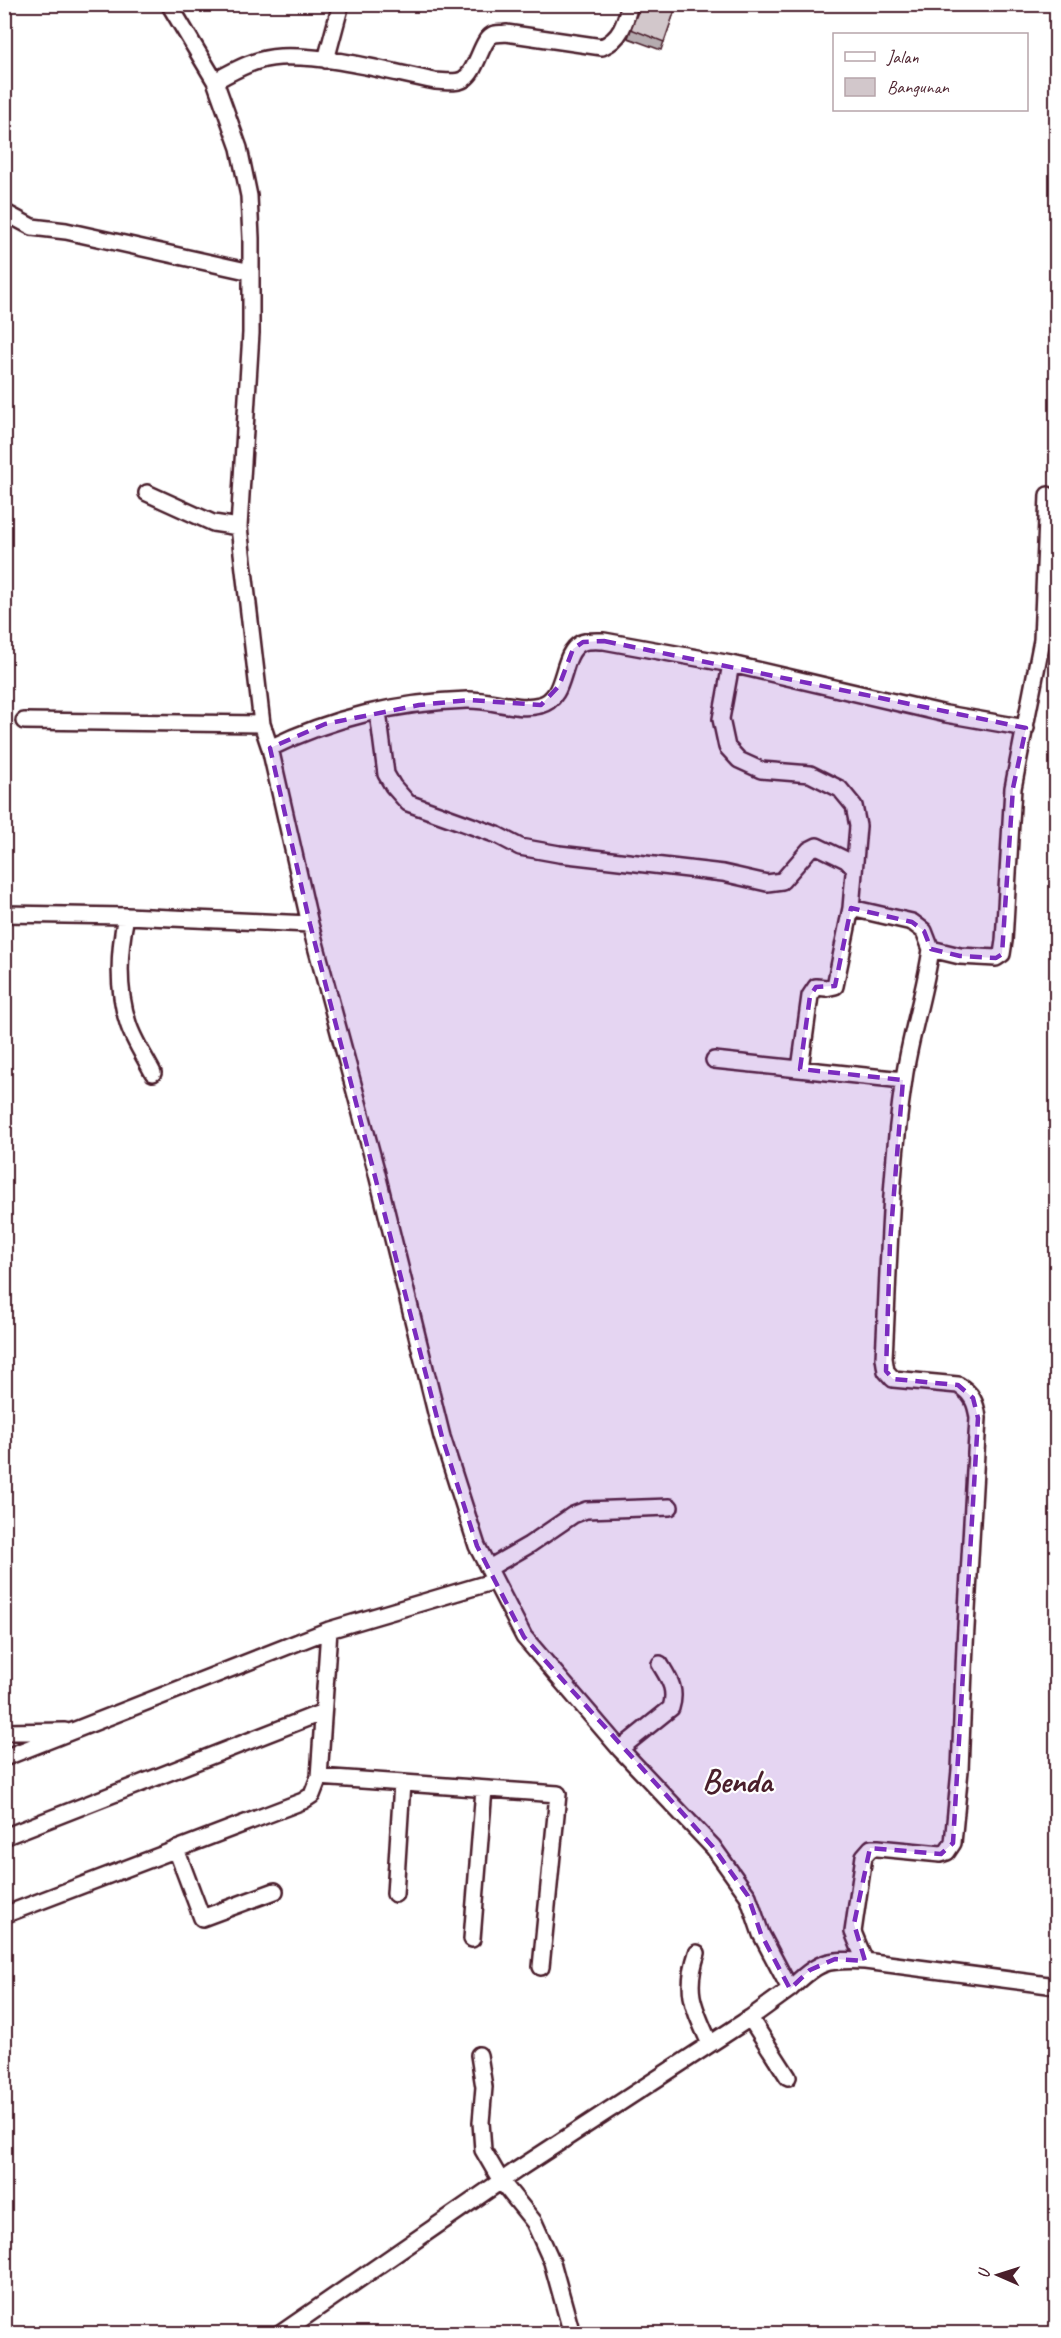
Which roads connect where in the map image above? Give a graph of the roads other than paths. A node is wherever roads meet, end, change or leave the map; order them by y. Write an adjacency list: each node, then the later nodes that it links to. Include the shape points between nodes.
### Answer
1 (169, 4): 5 (street)
2 (341, 4): 4 (street)
3 (630, 4): 4 (street, via 624,24 609,44 602,47 494,34 464,79 453,82)
4 (326, 60): 5 (street, via 278,57 249,63)
5 (214, 81): 7 (street, via 239,148 249,196)
6 (4, 212): 7 (street, via 32,227 76,233)
7 (251, 273): 10 (street)
8 (147, 493): 10 (street, via 213,524)
9 (1048, 495): 15 (street, via 1042,640)
10 (239, 527): 14 (street)
11 (731, 664): 12 (street, via 604,641 583,642 573,649 551,698 541,705 469,700); 15 (street, via 946,714); 17 (street, via 721,719 727,747 739,760 760,771 810,774 840,789 854,806 858,826)
12 (378, 712): 16 (street, via 325,724); 17 (street, via 386,774 408,803 520,847 723,873 767,883 782,881 817,846)
13 (24, 721): 14 (street)
14 (262, 724): 16 (street)
15 (1026, 728): 22 (street, via 1013,788 1002,954 996,958)
16 (270, 748): 21 (street)
17 (854, 868): 18 (street)
18 (851, 908): 22 (street, via 912,922 924,932); 24 (street, via 835,986 816,987 810,996)
19 (4, 914): 20 (street)
20 (126, 916): 21 (street); 25 (street, via 121,943 122,996 128,1024)
21 (310, 924): 28 (street, via 442,1437 477,1546)
22 (931, 949): 26 (street)
23 (714, 1060): 24 (street)
24 (800, 1069): 26 (street)
25 (153, 1073)
26 (903, 1080): 46 (street, via 890,1243 886,1371 893,1379 958,1385 968,1390 978,1418 953,1843 941,1854 878,1848 867,1852 854,1924)
27 (670, 1507): 28 (street, via 586,1510)
28 (492, 1575): 29 (street); 34 (street, via 524,1637)
29 (329, 1630): 31 (street); 32 (street)
30 (660, 1664): 34 (street, via 674,1687 671,1708)
31 (323, 1712): 36 (street); 39 (street)
32 (74, 1731): 33 (street); 35 (street)
33 (4, 1732)
34 (620, 1749): 49 (street, via 713,1847 748,1896 761,1934)
35 (4, 1758)
36 (318, 1777): 37 (street); 40 (street, via 312,1795 303,1800)
37 (402, 1783): 38 (street); 42 (street)
38 (484, 1789): 44 (street); 47 (street, via 558,1794)
39 (4, 1837)
40 (176, 1849): 41 (street, via 202,1918); 43 (street)
41 (275, 1891)
42 (395, 1894)
43 (4, 1915)
44 (472, 1939)
45 (697, 1953): 51 (street, via 692,1968 692,2004)
46 (865, 1961): 48 (street); 49 (street, via 835,1959 810,1970)
47 (541, 1967)
48 (1056, 1986)
49 (790, 1989): 50 (street)
50 (750, 2018): 51 (street); 53 (street)
51 (710, 2044): 54 (street)
52 (478, 2055): 54 (street, via 484,2087 483,2150)
53 (789, 2077)
54 (501, 2181): 55 (street); 56 (street, via 534,2222 552,2262)
55 (280, 2334)
56 (572, 2334)

